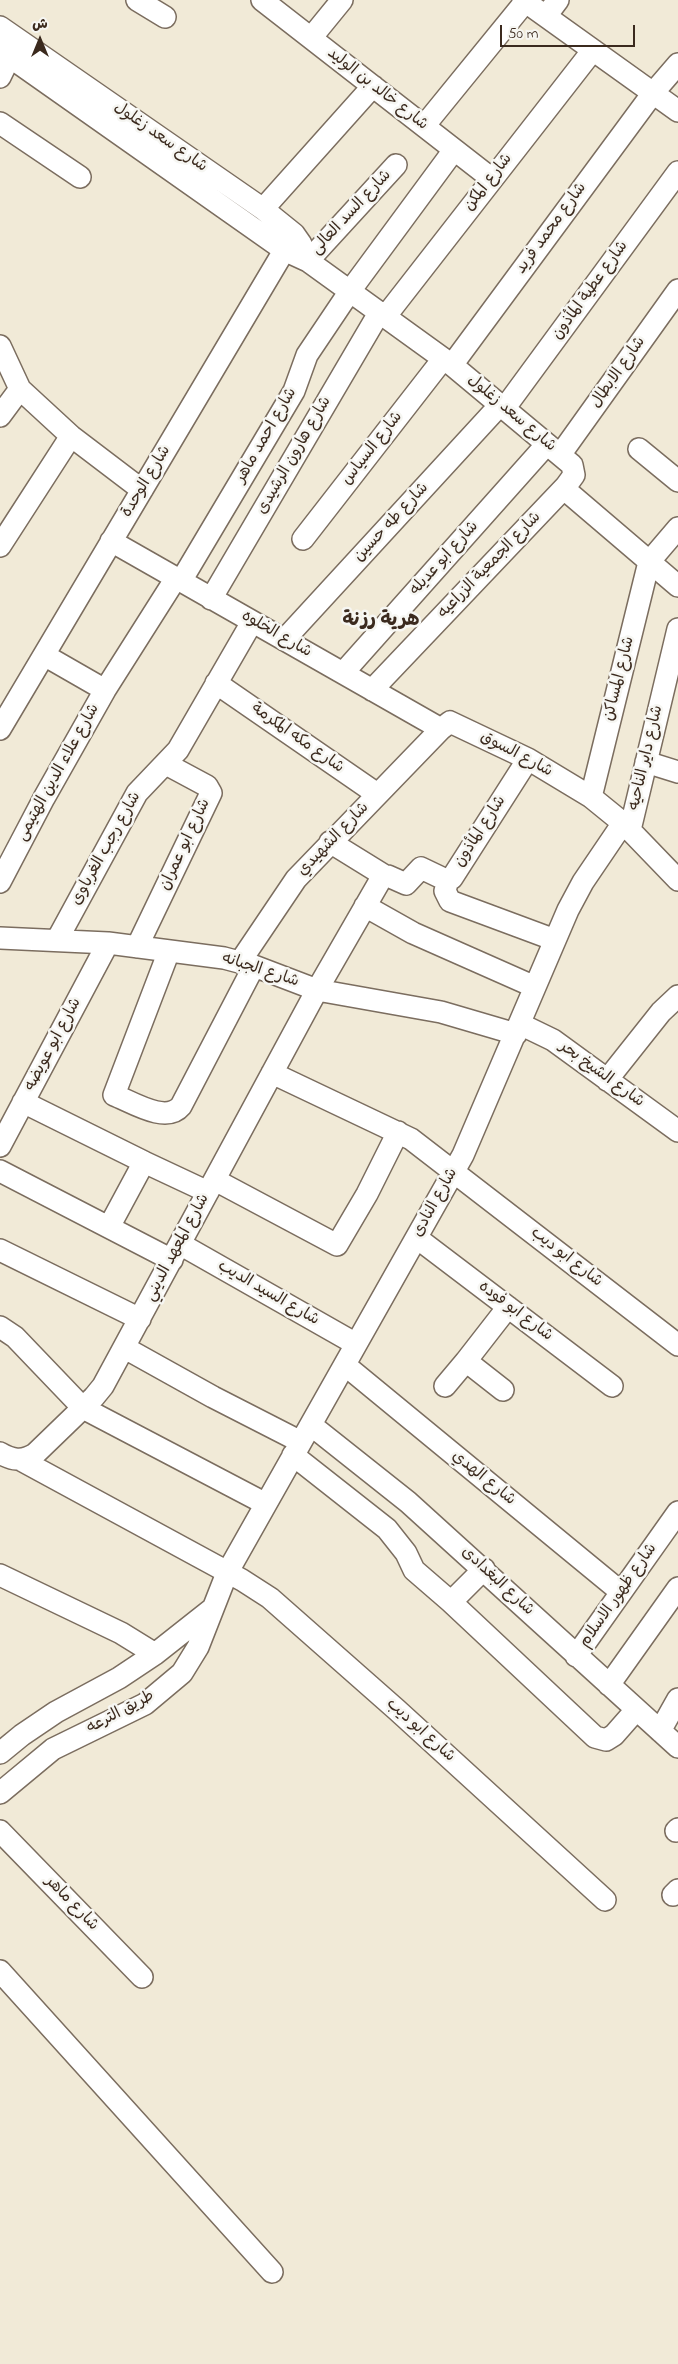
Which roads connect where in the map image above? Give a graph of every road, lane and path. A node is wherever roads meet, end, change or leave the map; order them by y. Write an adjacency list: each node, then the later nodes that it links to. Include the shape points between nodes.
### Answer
1 (137, 0): 6 (street)
2 (262, 0): 8 (street, شارع خالد بن الوليد)
3 (342, 0): 8 (street)
4 (524, 1): 5 (street); 17 (street)
5 (552, 8): 10 (street)
6 (165, 17)
7 (0, 27): 9 (street, شارع سعد زغلول)
8 (311, 38): 13 (street, شارع خالد بن الوليد)
9 (9, 48): 12 (street); 18 (street, شارع سعد زغلول)
10 (594, 50): 14 (street); 24 (street, شارع المكن)
11 (678, 64): 14 (street, شارع محمد فريد)
12 (0, 77)
13 (373, 86): 17 (street, شارع خالد بن الوليد); 26 (street)
14 (653, 93): 15 (street); 33 (street, شارع محمد فريد)
15 (678, 110)
16 (0, 123): 23 (street)
17 (424, 126): 19 (street, شارع خالد بن الوليد)
18 (131, 130): 20 (street, شارع سعد زغلول); 25 (street, شارع سعد زغلول)
19 (454, 150): 24 (street, شارع خالد بن الوليد); 30 (street, شارع احمد ماهر)
20 (194, 161): 25 (street); 26 (street, شارع سعد زغلول)
21 (396, 165): 28 (street, شارع السد العالى)
22 (678, 172): 35 (street, شارع عطية المأذون)
23 (80, 177)
24 (492, 179): 31 (street, شارع المكن)
25 (183, 180): 27 (street, شارع سعد زغلول)
26 (263, 209): 27 (street, شارع سعد زغلول)
27 (289, 242): 28 (street, شارع سعد زغلول); 42 (street, شارع الوحدة)
28 (308, 261): 30 (street, شارع سعد زغلول)
29 (678, 290): 39 (street, شارع الابطال)
30 (350, 291): 31 (street, شارع سعد زغلول); 48 (street, شارع احمد ماهر, via 307,355 294,391)
31 (382, 315): 33 (street, شارع سعد زغلول); 50 (street, شارع هارون الرشيدى)
32 (0, 346): 34 (street)
33 (447, 362): 35 (street, شارع سعد زغلول); 44 (street, شارع السياس)
34 (20, 389): 36 (street); 37 (street)
35 (502, 407): 39 (street, شارع سعد زغلول); 53 (street, شارع طه حسين)
36 (0, 416)
37 (71, 436): 42 (street); 46 (street)
38 (639, 448): 40 (street)
39 (554, 450): 41 (street, شارع سعد زغلول, via 575,471); 55 (street, شارع ابو عديله)
40 (678, 481)
41 (566, 486): 47 (street, via 569,493); 58 (street, شارع الجمعية الزراعيه)
42 (142, 490): 45 (street, شارع الوحدة)
43 (678, 528): 47 (street)
44 (303, 539)
45 (111, 542): 48 (street, شارع الخلوه); 54 (street, شارع الوحدة)
46 (0, 546)
47 (649, 562): 49 (street); 66 (street, شارع المساكن)
48 (178, 580): 50 (street, شارع الخلوه); 57 (street, شارع احمد ماهر)
49 (677, 583)
50 (211, 598): 51 (street, شارع الخلوه)
51 (252, 622): 53 (street, شارع الخلوه); 56 (street, شارع رجب الغرباوى)
52 (678, 629): 62 (street, شارع داير الناحيه)
53 (284, 640): 55 (street, شارع الخلوه)
54 (44, 655): 57 (street); 59 (street, شارع الوحدة)
55 (343, 673): 58 (street, شارع الخلوه)
56 (216, 683): 63 (street, شارع رجب الغرباوى, via 178,750); 65 (street, شارع مكه المكرمة)
57 (105, 690): 72 (street, شارع علاء الدين الهتيمى)
58 (372, 690): 60 (street, شارع الخلوه)
59 (0, 729)
60 (441, 729): 61 (street, شارع السوق, via 453,722); 65 (street, شارع الشهيدي)
61 (528, 759): 66 (street, شارع السوق); 70 (street, شارع المأذون)
62 (646, 762): 64 (street); 67 (street, شارع داير الناحيه)
63 (166, 764): 75 (street, شارع رجب الغرباوى, via 137,793); 78 (street, شارع ابو عمران, via 207,786 211,793)
64 (678, 772)
65 (377, 794): 68 (street, شارع الشهيدي)
66 (591, 797): 67 (street)
67 (626, 826): 71 (street); 76 (street, شارع النادى, via 583,882)
68 (330, 842): 69 (street); 80 (street, شارع الشهيدي, via 281,899)
69 (385, 876): 70 (street, شارع المأذون, via 406,884 418,869 423,868); 73 (street)
70 (448, 880): 76 (street, via 445,891 450,901)
71 (678, 880)
72 (0, 882)
73 (366, 906): 81 (street, via 422,937); 82 (street)
74 (0, 938): 75 (street, شارع الجبانه)
75 (56, 940): 77 (street, شارع الجبانه)
76 (555, 940): 81 (street, شارع النادى)
77 (108, 943): 78 (street, شارع الجبانه); 87 (street, شارع ابو عويضه)
78 (137, 947): 79 (street, شارع الجبانه)
79 (169, 951): 80 (street, شارع الجبانه); 80 (street, شارع الشهيدي, via 114,1095 163,1114 176,1111 181,1106)
80 (247, 964): 82 (street, شارع الجبانه)
81 (535, 987): 84 (street, شارع النادى)
82 (317, 990): 84 (street, شارع الجبانه); 85 (street, شارع المعهد الديني)
83 (678, 996): 86 (street, via 661,1012)
84 (518, 1029): 86 (street, شارع الشيخ بحر, via 553,1040); 93 (street, شارع النادى)
85 (272, 1073): 88 (street, شارع ابو ديب); 94 (street, شارع المعهد الديني)
86 (607, 1080): 89 (street, شارع الشيخ بحر)
87 (24, 1102): 90 (street, شارع ابو عويضه); 91 (street)
88 (398, 1132): 93 (street, شارع ابو ديب); 94 (street, via 337,1245)
89 (678, 1132)
90 (0, 1146)
91 (144, 1162): 94 (street); 95 (street)
92 (0, 1171): 95 (street, شارع السيد الديب)
93 (455, 1171): 96 (street, شارع النادى); 103 (street, شارع ابو ديب)
94 (212, 1186): 98 (street, شارع المعهد الديني)
95 (109, 1227): 98 (street, شارع السيد الديب)
96 (417, 1238): 99 (street, شارع ابو فوده); 102 (street, شارع النادى)
97 (0, 1250): 100 (street)
98 (176, 1252): 100 (street, شارع المعهد الديني); 102 (street, شارع السيد الديب)
99 (508, 1307): 105 (street); 108 (street, شارع ابو فوده)
100 (140, 1319): 104 (street, شارع المعهد الديني)
101 (0, 1327): 110 (street, via 15,1337)
102 (356, 1344): 106 (street, شارع النادى)
103 (678, 1345)
104 (125, 1348): 110 (street, شارع المعهد الديني, via 103,1386); 111 (street, via 213,1397)
105 (466, 1361): 107 (street); 109 (street)
106 (344, 1365): 111 (street, شارع النادى); 120 (street, شارع الهدي)
107 (445, 1386)
108 (612, 1386)
109 (503, 1390)
110 (83, 1408): 113 (street, شارع المعهد الديني, via 35,1454); 114 (street)
111 (302, 1440): 114 (street, شارع النادى); 116 (street, شارع البغدادى, via 408,1502); 121 (street, via 387,1529 406,1553 414,1570)
112 (0, 1453): 113 (street)
113 (21, 1460): 117 (street, شارع ابو ديب)
114 (266, 1504): 117 (street, شارع النادى)
115 (678, 1512): 120 (street, شارع ظهور الاسلام)
116 (484, 1569): 121 (street); 124 (street, شارع البغدادى)
117 (227, 1573): 122 (street, طريق الترعه); 133 (street, شارع ابو ديب, via 270,1598)
118 (0, 1575): 123 (street, via 121,1633)
119 (678, 1588): 125 (street)
120 (621, 1592): 124 (street, شارع ظهور الاسلام)
121 (451, 1602): 127 (street, via 595,1736 606,1740 614,1735)
122 (214, 1608): 123 (street, طريق الترعه); 131 (street, طريق الترعه, via 198,1647 182,1673 164,1690 145,1704 53,1749)
123 (155, 1654): 130 (street, طريق الترعه, via 119,1678 56,1712)
124 (576, 1656): 125 (street, شارع البغدادى)
125 (609, 1685): 127 (street, شارع البغدادى)
126 (678, 1699): 128 (street)
127 (636, 1710): 128 (street, شارع البغدادى)
128 (660, 1731): 129 (street, شارع البغدادى)
129 (678, 1747)
130 (0, 1753)
131 (0, 1792)
132 (0, 1831): 135 (street, شارع ماهر)
133 (605, 1900)
134 (0, 1971): 136 (street)
135 (142, 1977)
136 (272, 2272)

